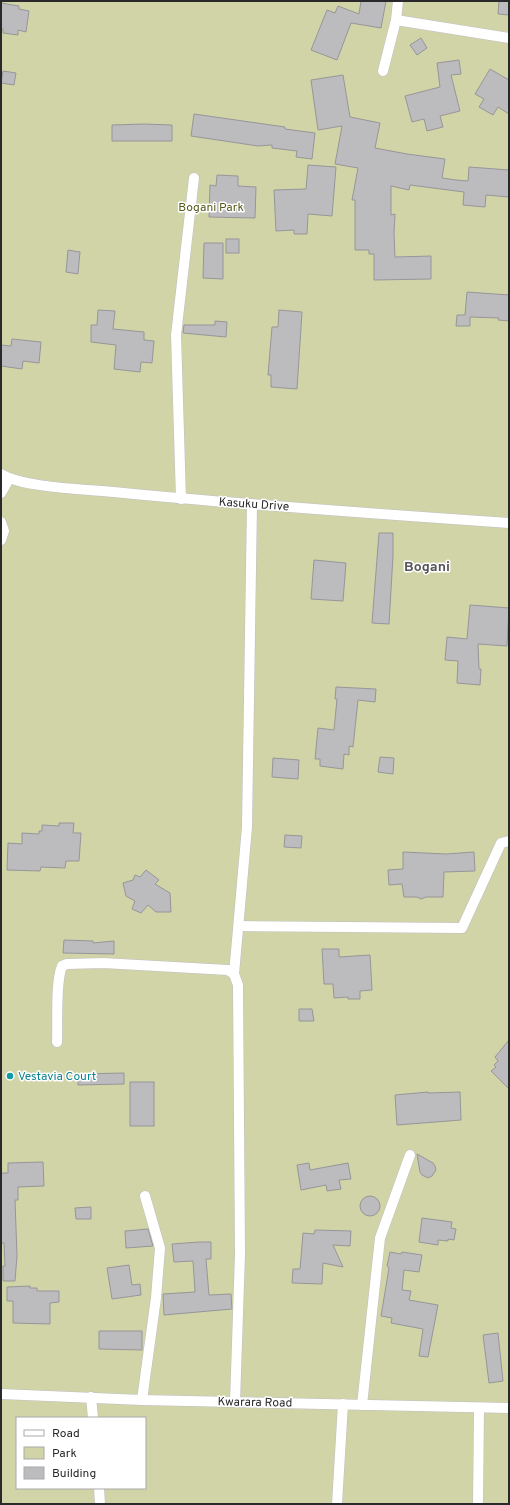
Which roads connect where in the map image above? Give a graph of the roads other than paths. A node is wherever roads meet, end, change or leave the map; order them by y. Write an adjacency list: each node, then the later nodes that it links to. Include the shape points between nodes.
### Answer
1 (398, 1): 2 (street)
2 (396, 20): 3 (street); 4 (street)
3 (509, 38)
4 (383, 71)
5 (194, 178): 8 (street, via 176,335)
6 (5, 476): 7 (street); 8 (street, Kasuku Drive, via 46,485)
7 (1, 493)
8 (181, 498): 9 (street, Kasuku Drive)
9 (252, 504): 11 (street, Kasuku Drive); 14 (street, via 247,827)
10 (1, 522): 12 (street, via 4,531)
11 (509, 523)
12 (1, 540)
13 (509, 841): 14 (street, via 500,843 462,928)
14 (239, 926): 15 (street)
15 (234, 974): 16 (street, via 228,970 67,964 62,966 59,974); 22 (street, via 238,985 240,1246)
16 (57, 1042)
17 (410, 1155): 24 (street, via 380,1238)
18 (145, 1196): 21 (street, via 160,1248)
19 (1, 1394): 20 (street, Kwarara Road)
20 (91, 1398): 21 (street, Kwarara Road); 27 (street)
21 (142, 1400): 22 (street, Kwarara Road)
22 (235, 1402): 23 (street, Kwarara Road)
23 (343, 1404): 24 (street, Kwarara Road); 30 (street)
24 (362, 1405): 25 (street, Kwarara Road)
25 (479, 1408): 26 (street, Kwarara Road); 31 (street)
26 (509, 1408)
27 (93, 1417)
28 (99, 1489): 29 (street)
29 (100, 1504)
30 (337, 1504)
31 (478, 1504)

